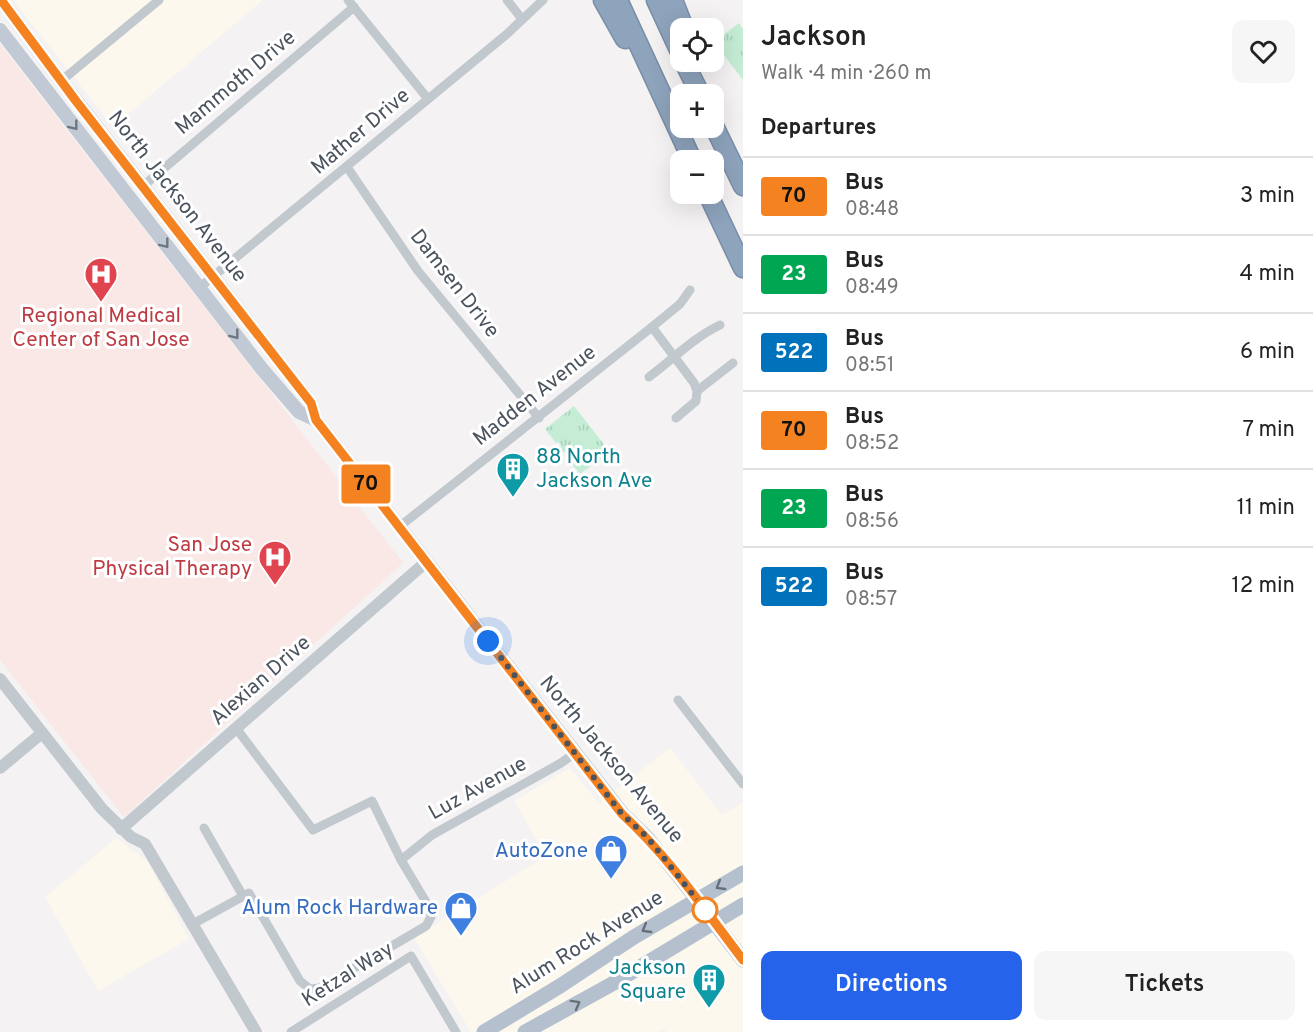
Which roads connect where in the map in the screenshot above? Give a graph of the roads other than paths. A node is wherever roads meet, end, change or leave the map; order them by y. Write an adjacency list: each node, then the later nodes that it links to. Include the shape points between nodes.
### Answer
1 (1, 0): 14 (main road, North Jackson Avenue)
2 (159, 0): 14 (street)
3 (507, 0): 11 (street)
4 (543, 0): 11 (street, Mather Drive)
5 (603, 0): 19 (highway)
6 (618, 0): 20 (highway)
7 (656, 0): 13 (highway)
8 (673, 0): 10 (highway)
9 (351, 4): 16 (street); 23 (street, Mammoth Drive)
10 (680, 18)
11 (522, 19): 16 (street, Mather Drive)
12 (0, 30): 15 (main road, North Jackson Avenue)
13 (670, 30)
14 (61, 81): 17 (main road, North Jackson Avenue)
15 (43, 86): 17 (main road, via 54,87); 29 (main road, North Jackson Avenue, one-way to 29)
16 (428, 99): 21 (street, Mather Drive)
17 (76, 101): 23 (main road, North Jackson Avenue)
18 (719, 138): 22 (highway)
19 (687, 150)
20 (687, 150)
21 (347, 167): 28 (street, Mather Drive); 37 (street, Damsen Drive, via 418,271)
22 (743, 186)
23 (142, 187): 28 (main road, North Jackson Avenue)
24 (713, 204): 25 (highway)
25 (729, 237): 26 (highway); 27 (highway)
26 (743, 268)
27 (743, 275)
28 (213, 278): 29 (street, Mather Drive); 39 (main road, North Jackson Avenue, via 311,403)
29 (199, 288): 39 (main road, North Jackson Avenue, one-way to 39, via 299,412)
30 (690, 290): 32 (street, Madden Avenue, via 680,304)
31 (720, 324): 33 (street)
32 (652, 327): 33 (street); 37 (street, Madden Avenue)
33 (675, 358): 35 (street); 36 (street)
34 (733, 363): 36 (street)
35 (649, 377)
36 (697, 391): 38 (street, via 696,401)
37 (539, 418): 40 (street, Madden Avenue)
38 (676, 418)
39 (316, 420): 40 (main road, North Jackson Avenue)
40 (399, 527): 41 (main road, North Jackson Avenue)
41 (426, 562): 44 (street, Alexian Drive); 46 (main road, North Jackson Avenue)
42 (0, 679): 45 (street)
43 (678, 700): 48 (street)
44 (236, 728): 50 (street, Alexian Drive); 51 (street, via 313,830 372,801)
45 (42, 733): 47 (street); 50 (street)
46 (575, 753): 51 (street, Luz Avenue, via 432,835); 54 (main road, North Jackson Avenue)
47 (0, 768)
48 (743, 784)
49 (204, 828): 53 (street)
50 (121, 829): 57 (street, via 145,844)
51 (401, 860): 53 (street, via 429,906 431,917 426,926 320,988 310,989 300,981 249,893)
52 (743, 873): 54 (main road, Alum Rock Avenue, one-way to 54)
53 (243, 896): 57 (street)
54 (697, 900): 56 (main road); 63 (main road, Alum Rock Avenue, one-way to 63)
55 (743, 905): 56 (main road, Alum Rock Avenue)
56 (714, 922): 58 (main road); 64 (main road, Alum Rock Avenue, one-way to 56)
57 (191, 925): 60 (street)
58 (743, 960)
59 (307, 1028): 61 (street, Ketzal Way); 62 (street, Ketzal Way, via 411,956)
60 (256, 1032)
61 (291, 1032)
62 (456, 1032)
63 (484, 1032)
64 (525, 1032)

